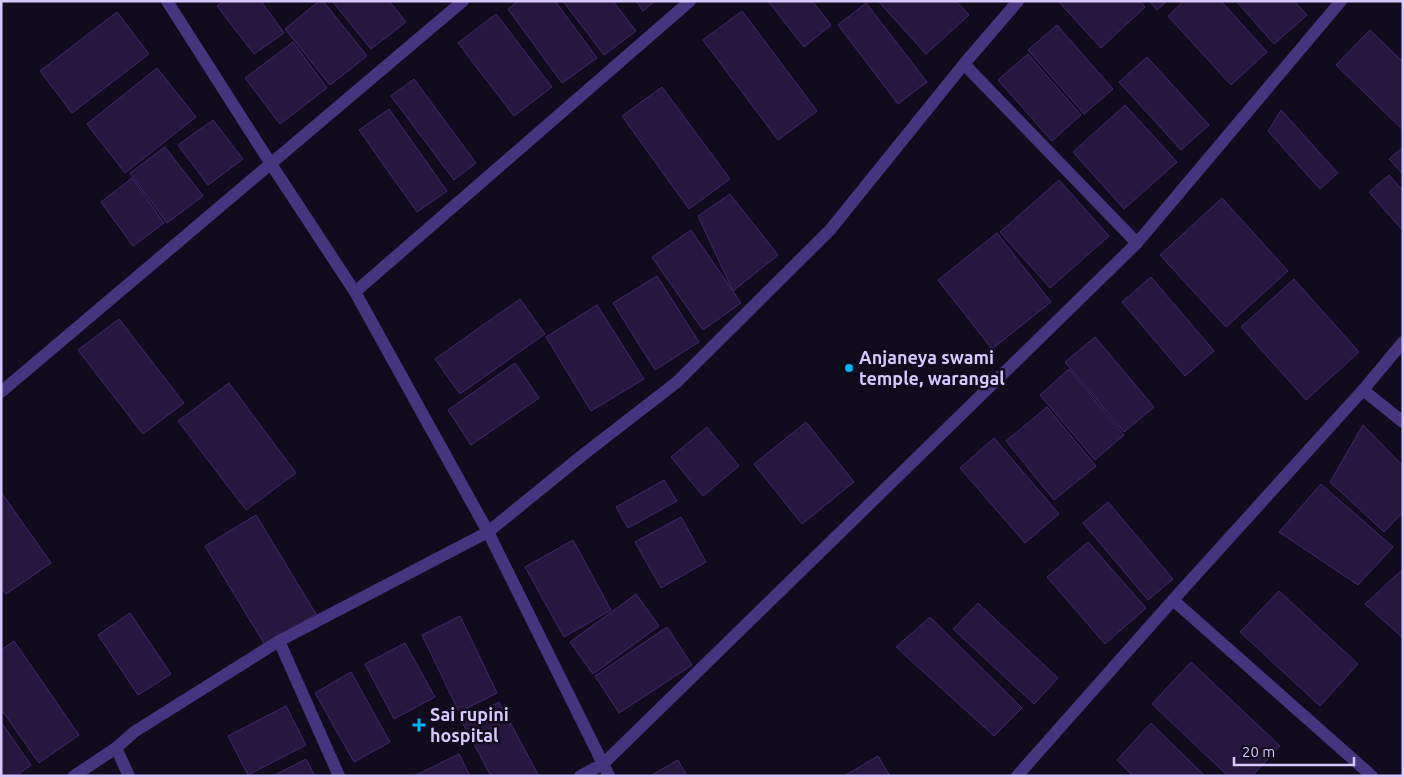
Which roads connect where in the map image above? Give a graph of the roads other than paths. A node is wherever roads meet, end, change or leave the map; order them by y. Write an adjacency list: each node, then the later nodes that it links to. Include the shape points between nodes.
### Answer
1 (167, 1): 7 (street)
2 (463, 1): 7 (street)
3 (690, 1): 9 (street)
4 (1018, 1): 6 (street)
5 (1341, 1): 8 (street)
6 (964, 64): 8 (street); 14 (street, via 830,230 677,382)
7 (271, 164): 9 (street); 12 (street)
8 (1136, 243): 18 (street)
9 (355, 292): 14 (street)
10 (1403, 342): 11 (street)
11 (1363, 390): 13 (street); 15 (street)
12 (1, 392)
13 (1403, 422)
14 (488, 532): 16 (street); 18 (street)
15 (1173, 600): 23 (street); 24 (street)
16 (279, 641): 17 (street, via 134,732); 21 (street)
17 (116, 748): 19 (street); 20 (street)
18 (606, 770): 22 (street)
19 (74, 776)
20 (129, 776)
21 (339, 776)
22 (580, 776)
23 (1017, 776)
24 (1372, 776)

